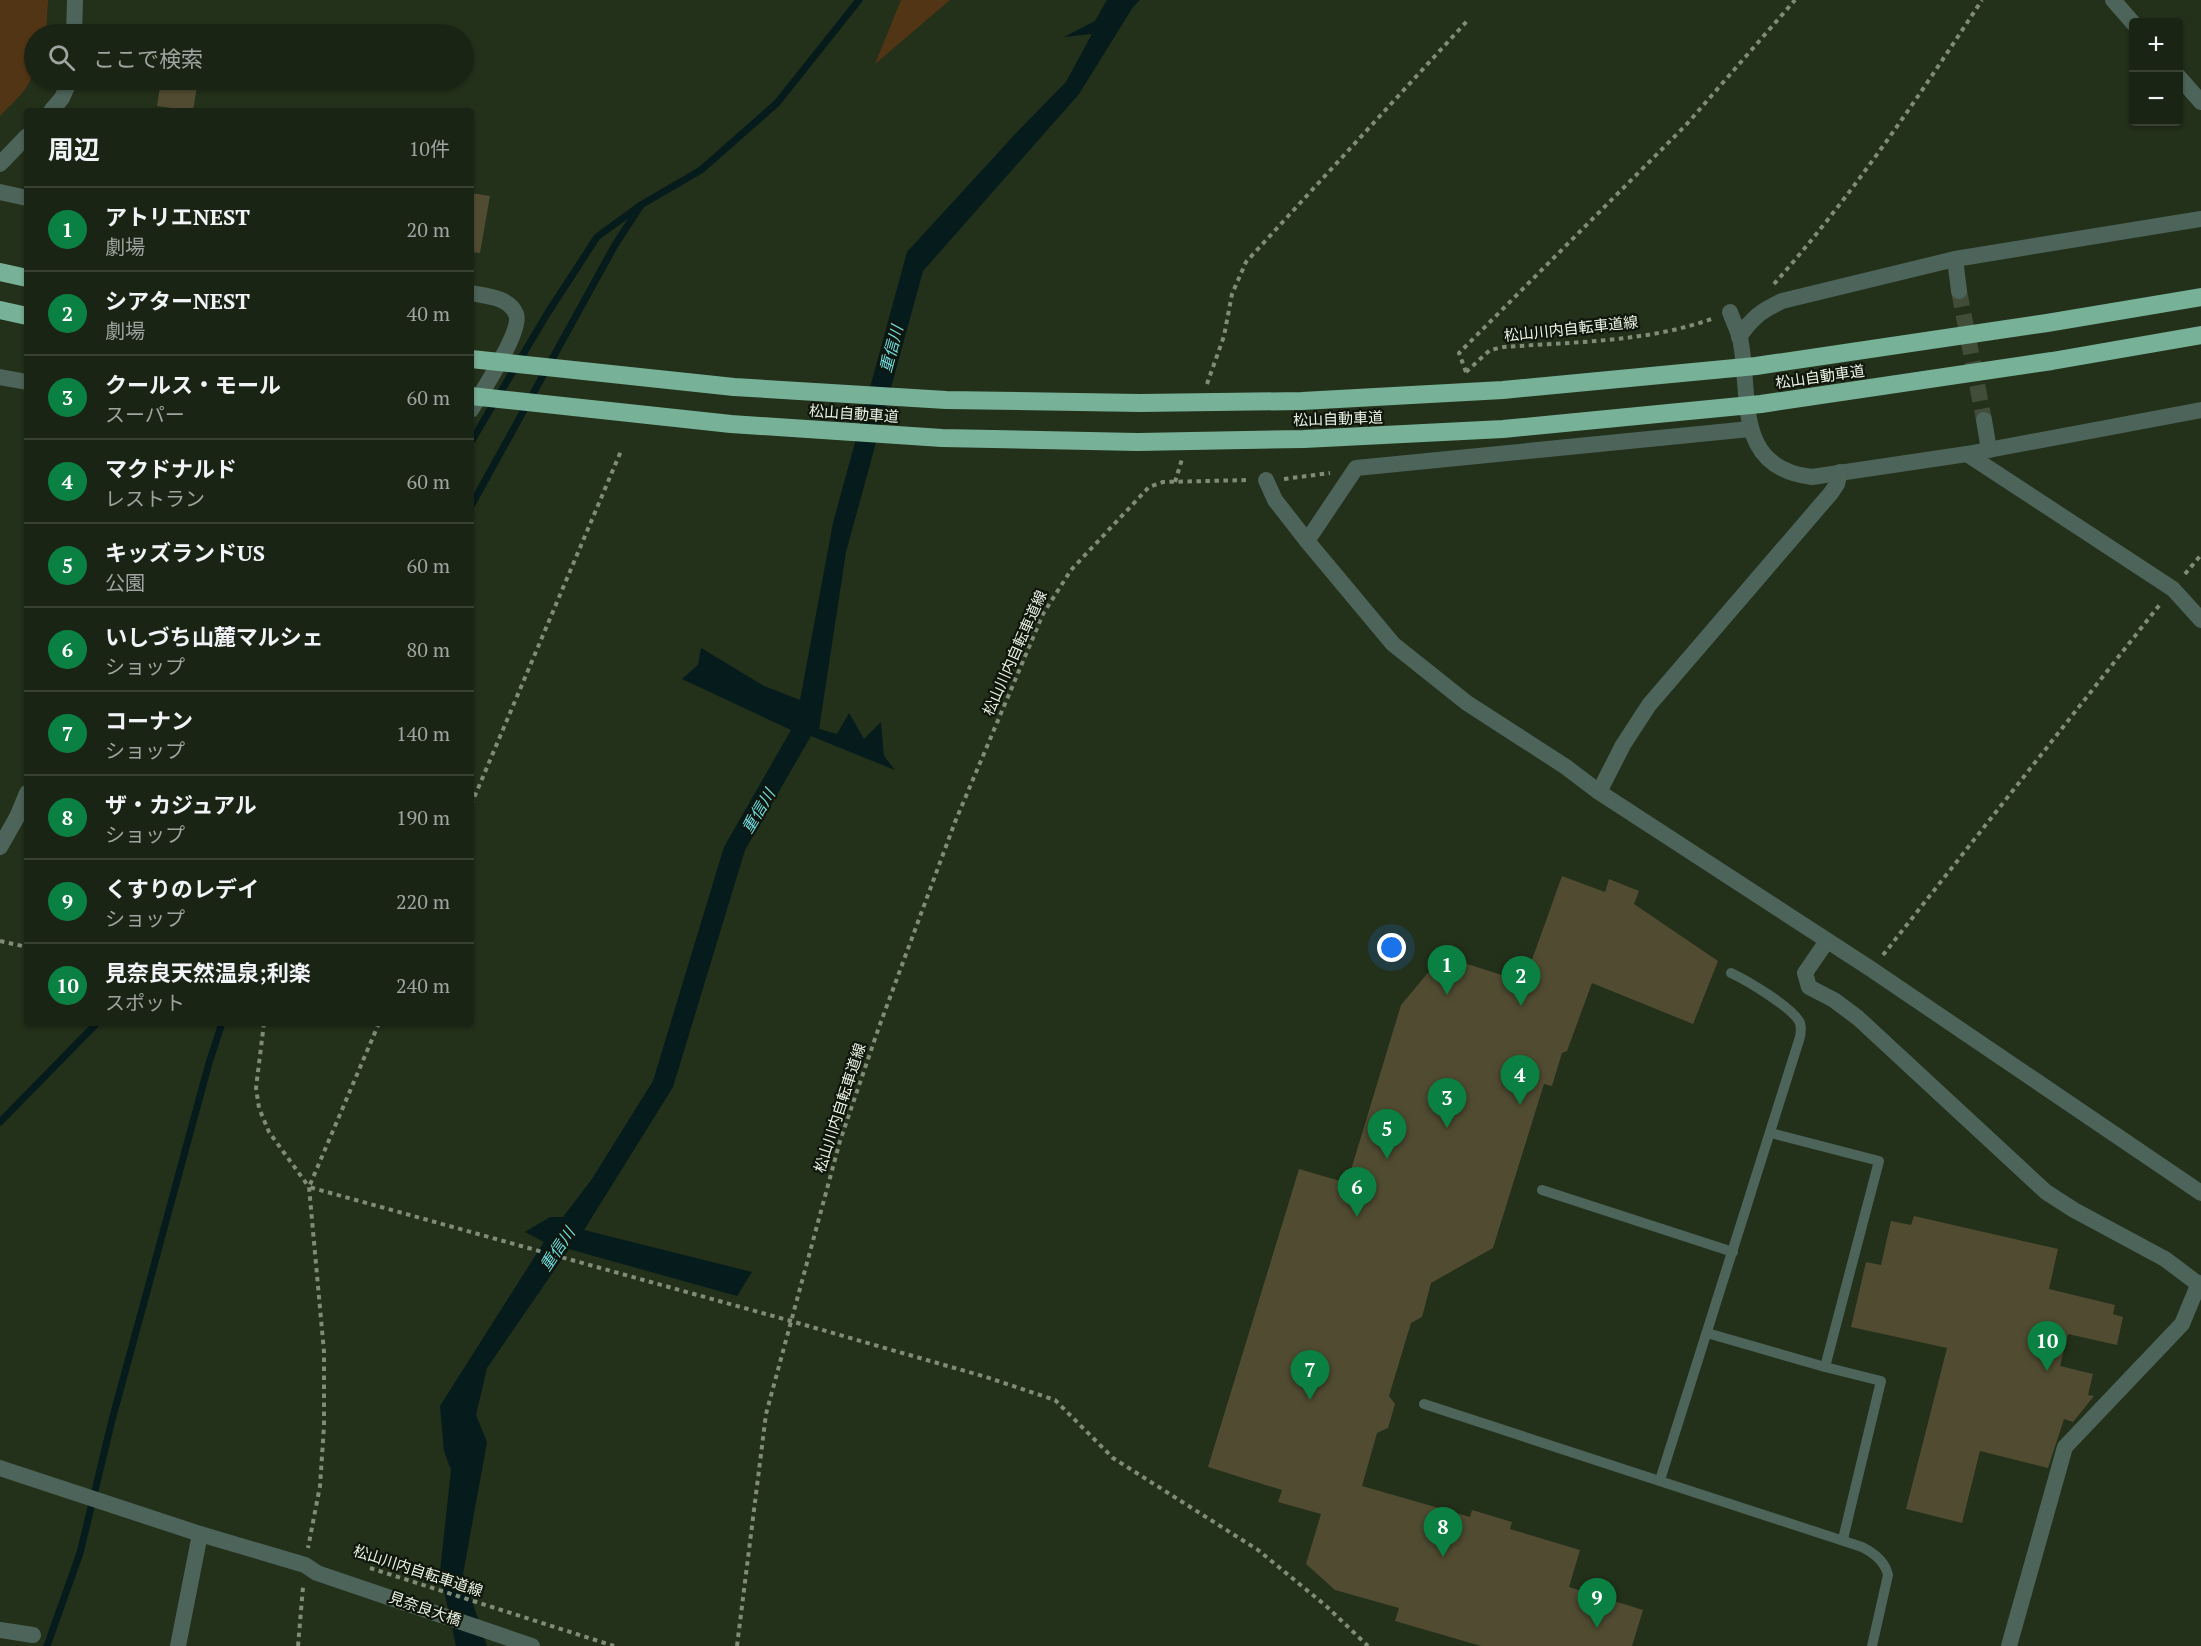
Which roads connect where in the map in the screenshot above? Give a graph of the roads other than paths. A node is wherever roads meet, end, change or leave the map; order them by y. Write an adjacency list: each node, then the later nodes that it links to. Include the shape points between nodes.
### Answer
1 (75, 0): 4 (street)
2 (2113, 0): 3 (street)
3 (2129, 19)
4 (74, 24)
5 (2183, 82): 7 (street)
6 (66, 90): 8 (street)
7 (2201, 102)
8 (54, 108)
9 (24, 139): 10 (street)
10 (0, 164)
11 (0, 192): 12 (street)
12 (24, 197)
13 (2201, 219): 14 (street)
14 (1955, 259): 17 (street); 24 (street, via 1782,301 1762,310)
15 (0, 272): 16 (highway)
16 (24, 277)
17 (1959, 291)
18 (474, 294): 29 (street, via 506,302 516,313 517,325)
19 (2201, 297): 25 (highway, 松山自動車道, via 1756,366 1503,390 1302,401 946,400 734,387)
20 (0, 310): 22 (highway)
21 (1730, 312): 24 (street)
22 (24, 315)
23 (2201, 334): 28 (highway, 松山自動車道, via 2052,361 1761,404 1503,429 1304,439 1138,442 942,438 731,424)
24 (1740, 337): 32 (street)
25 (474, 359)
26 (0, 377): 27 (street)
27 (24, 381)
28 (474, 396)
29 (474, 405)
30 (2201, 410): 33 (street)
31 (1984, 420): 33 (street)
32 (1750, 429): 35 (street, via 1763,455 1794,475 1812,477); 37 (street, via 1356,468)
33 (1989, 450): 34 (street)
34 (1967, 454): 35 (street); 38 (street, via 2173,589)
35 (1840, 472): 39 (street, via 1831,493 1649,705)
36 (1266, 480): 37 (street, via 1275,500)
37 (1307, 541): 39 (street, via 1393,644 1467,703)
38 (2201, 620)
39 (1599, 792): 42 (street)
40 (24, 800): 41 (street)
41 (0, 847)
42 (1827, 941): 46 (street); 48 (street, via 1805,973 1809,987 1858,1018 2046,1192 2164,1259)
43 (1731, 973): 44 (lane, via 1750,982 1801,1024)
44 (1770, 1133): 47 (lane); 50 (lane, via 1879,1161)
45 (1542, 1190): 47 (lane)
46 (2201, 1193)
47 (1733, 1252): 49 (lane)
48 (2200, 1285): 61 (street, via 2182,1323 2065,1447)
49 (1707, 1333): 50 (lane); 53 (lane)
50 (1825, 1367): 55 (lane, via 1881,1381)
51 (1424, 1404): 53 (lane)
52 (0, 1468): 54 (street, 見奈良大橋)
53 (1660, 1480): 55 (lane)
54 (200, 1534): 58 (street); 59 (street, 見奈良大橋)
55 (1843, 1539): 60 (lane, via 1871,1552 1887,1569 1886,1591)
56 (0, 1629): 57 (street)
57 (33, 1635)
58 (178, 1646)
59 (532, 1646)
60 (1872, 1646)
61 (2009, 1646)

